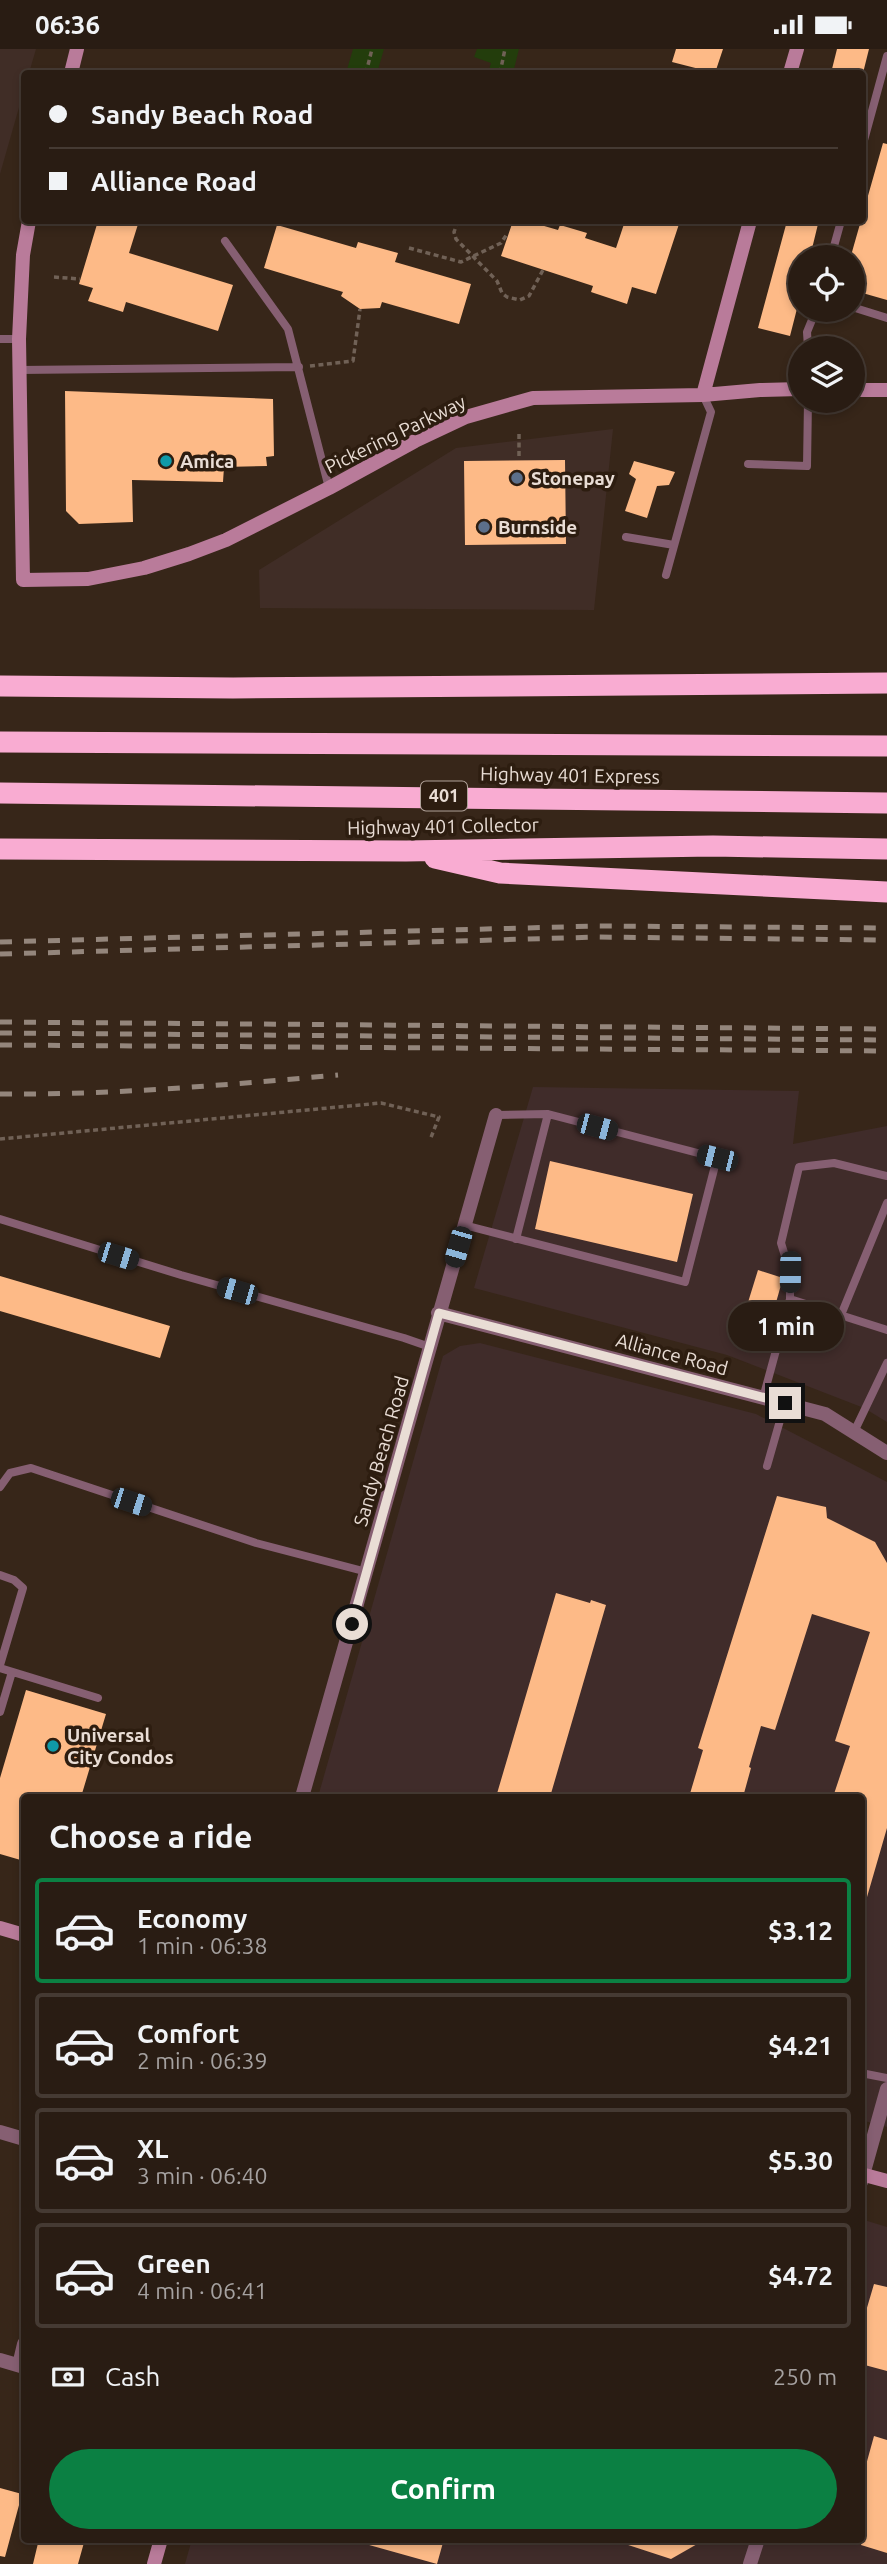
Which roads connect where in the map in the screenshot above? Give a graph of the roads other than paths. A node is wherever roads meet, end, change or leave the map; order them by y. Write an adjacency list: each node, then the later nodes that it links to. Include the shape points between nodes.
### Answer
1 (77, 49): 4 (street)
2 (797, 49): 5 (street)
3 (887, 56): 6 (lane)
4 (72, 70)
5 (791, 70)
6 (866, 133)
7 (28, 224): 15 (street)
8 (749, 224): 21 (street)
9 (840, 224): 11 (lane)
10 (225, 241): 16 (lane, via 288,328)
11 (834, 245)
12 (865, 311): 13 (lane)
13 (887, 318)
14 (0, 339): 15 (lane)
15 (19, 339): 17 (street)
16 (299, 367): 17 (lane); 24 (lane)
17 (19, 370): 24 (street, Pickering Parkway, via 23,580 88,579 144,568 226,540)
18 (788, 390): 21 (street, Pickering Parkway)
19 (865, 390): 20 (street)
20 (887, 390)
21 (703, 395): 24 (street, Pickering Parkway, via 533,398 466,417); 26 (lane, via 711,412)
22 (808, 413): 23 (lane, via 807,465)
23 (748, 464)
24 (329, 488)
25 (626, 537): 26 (lane)
26 (674, 545): 27 (lane)
27 (666, 575)
28 (887, 683): 29 (highway)
29 (0, 687)
30 (0, 742): 31 (highway, Highway 401 Express)
31 (887, 746)
32 (0, 793): 33 (highway, Highway 401 Express / 401)
33 (887, 803)
34 (0, 849): 36 (highway, Highway 401 Collector)
35 (887, 849): 36 (highway, Highway 401 Collector, via 700,846)
36 (406, 851): 37 (highway, via 500,873)
37 (887, 892)
38 (548, 1114): 39 (lane); 44 (lane); 44 (lane, via 717,1158 685,1282)
39 (496, 1115): 43 (street, Sandy Beach Road)
40 (887, 1176): 45 (lane, via 834,1163 799,1167 781,1243 790,1272)
41 (887, 1203): 47 (lane)
42 (0, 1219): 49 (lane)
43 (464, 1225): 44 (lane); 46 (street, Sandy Beach Road)
44 (516, 1239)
45 (790, 1299): 47 (lane); 51 (lane)
46 (439, 1313): 49 (street, Sandy Beach Road); 51 (street, Alliance Road)
47 (841, 1315): 48 (lane)
48 (887, 1330)
49 (430, 1347): 57 (street, Sandy Beach Road)
50 (887, 1363): 53 (lane)
51 (763, 1398): 52 (street, Alliance Road)
52 (785, 1403): 53 (street, Alliance Road, via 825,1414); 55 (lane)
53 (854, 1432): 54 (street, Alliance Road)
54 (887, 1453)
55 (767, 1466)
56 (0, 1487): 57 (lane, via 10,1473 31,1468 256,1543)
57 (367, 1572): 63 (street, Sandy Beach Road)
58 (0, 1575): 59 (lane, via 23,1588)
59 (0, 1667): 60 (lane)
60 (12, 1671): 61 (lane); 62 (lane)
61 (98, 1698)
62 (0, 1712)
63 (303, 1794)
64 (0, 1927): 65 (street)
65 (21, 1934)
66 (865, 2074): 67 (lane)
67 (887, 2078)
68 (887, 2089): 71 (street)
69 (0, 2132): 70 (street)
70 (21, 2138)
71 (865, 2166)
72 (865, 2177): 73 (street)
73 (887, 2181)
74 (0, 2360): 75 (street)
75 (21, 2366)
76 (160, 2543): 78 (street)
77 (757, 2543): 79 (street)
78 (154, 2564)
79 (750, 2564)

